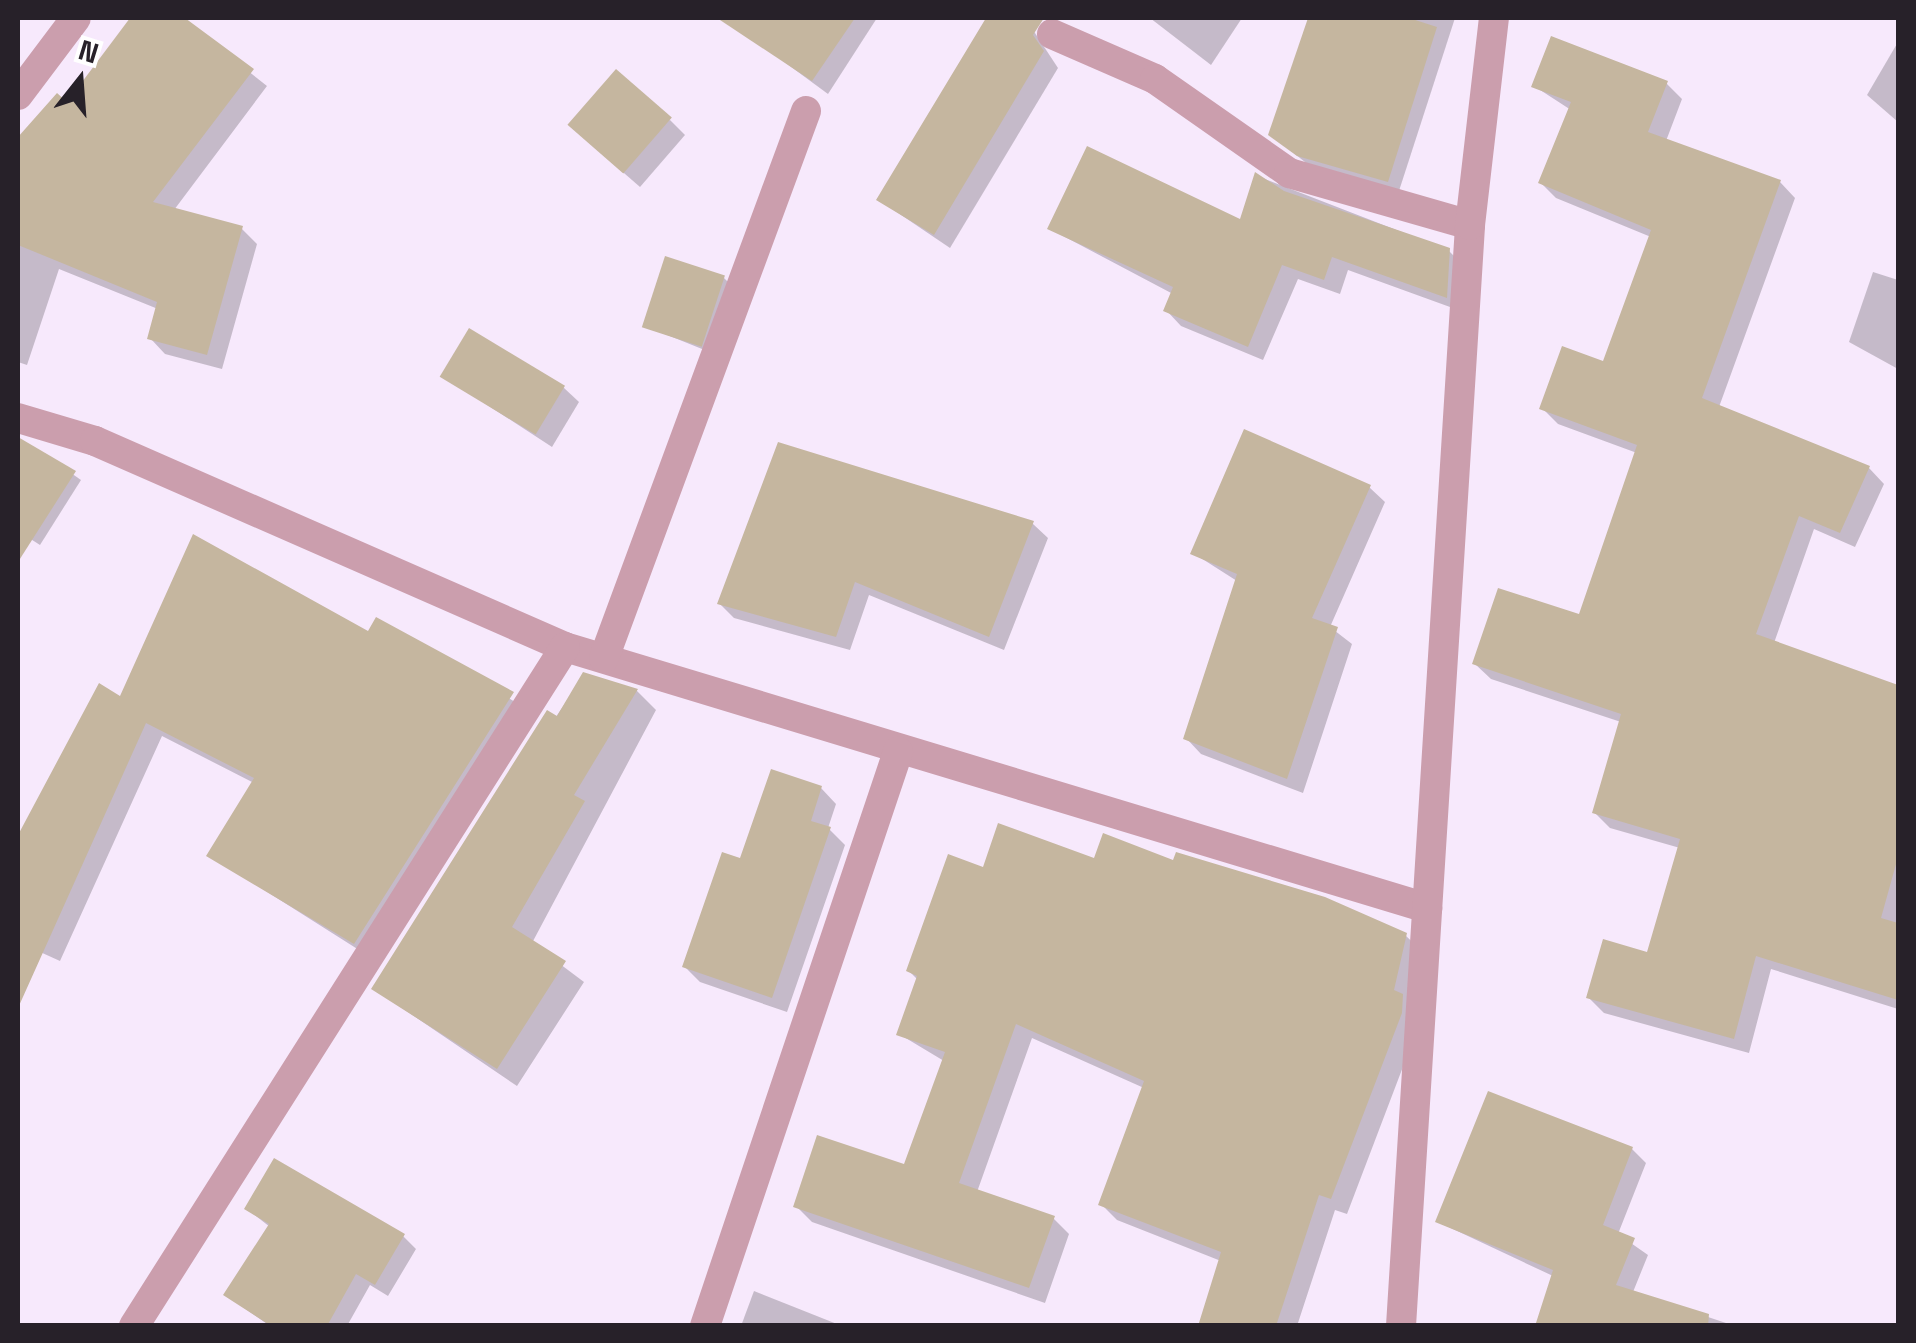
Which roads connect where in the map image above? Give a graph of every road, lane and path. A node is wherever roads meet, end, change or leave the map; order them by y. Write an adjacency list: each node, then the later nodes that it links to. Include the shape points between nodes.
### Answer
1 (76, 18): 4 (street)
2 (1494, 18): 6 (street)
3 (1052, 34): 6 (street, via 1156,79 1289,172)
4 (18, 95)
5 (806, 110): 9 (street)
6 (1470, 224): 11 (street)
7 (18, 418): 8 (street, via 95,441)
8 (565, 647): 9 (street); 12 (street)
9 (604, 658): 10 (street)
10 (898, 752): 11 (street); 13 (street)
11 (1428, 908): 14 (street)
12 (134, 1326)
13 (706, 1326)
14 (1401, 1326)

